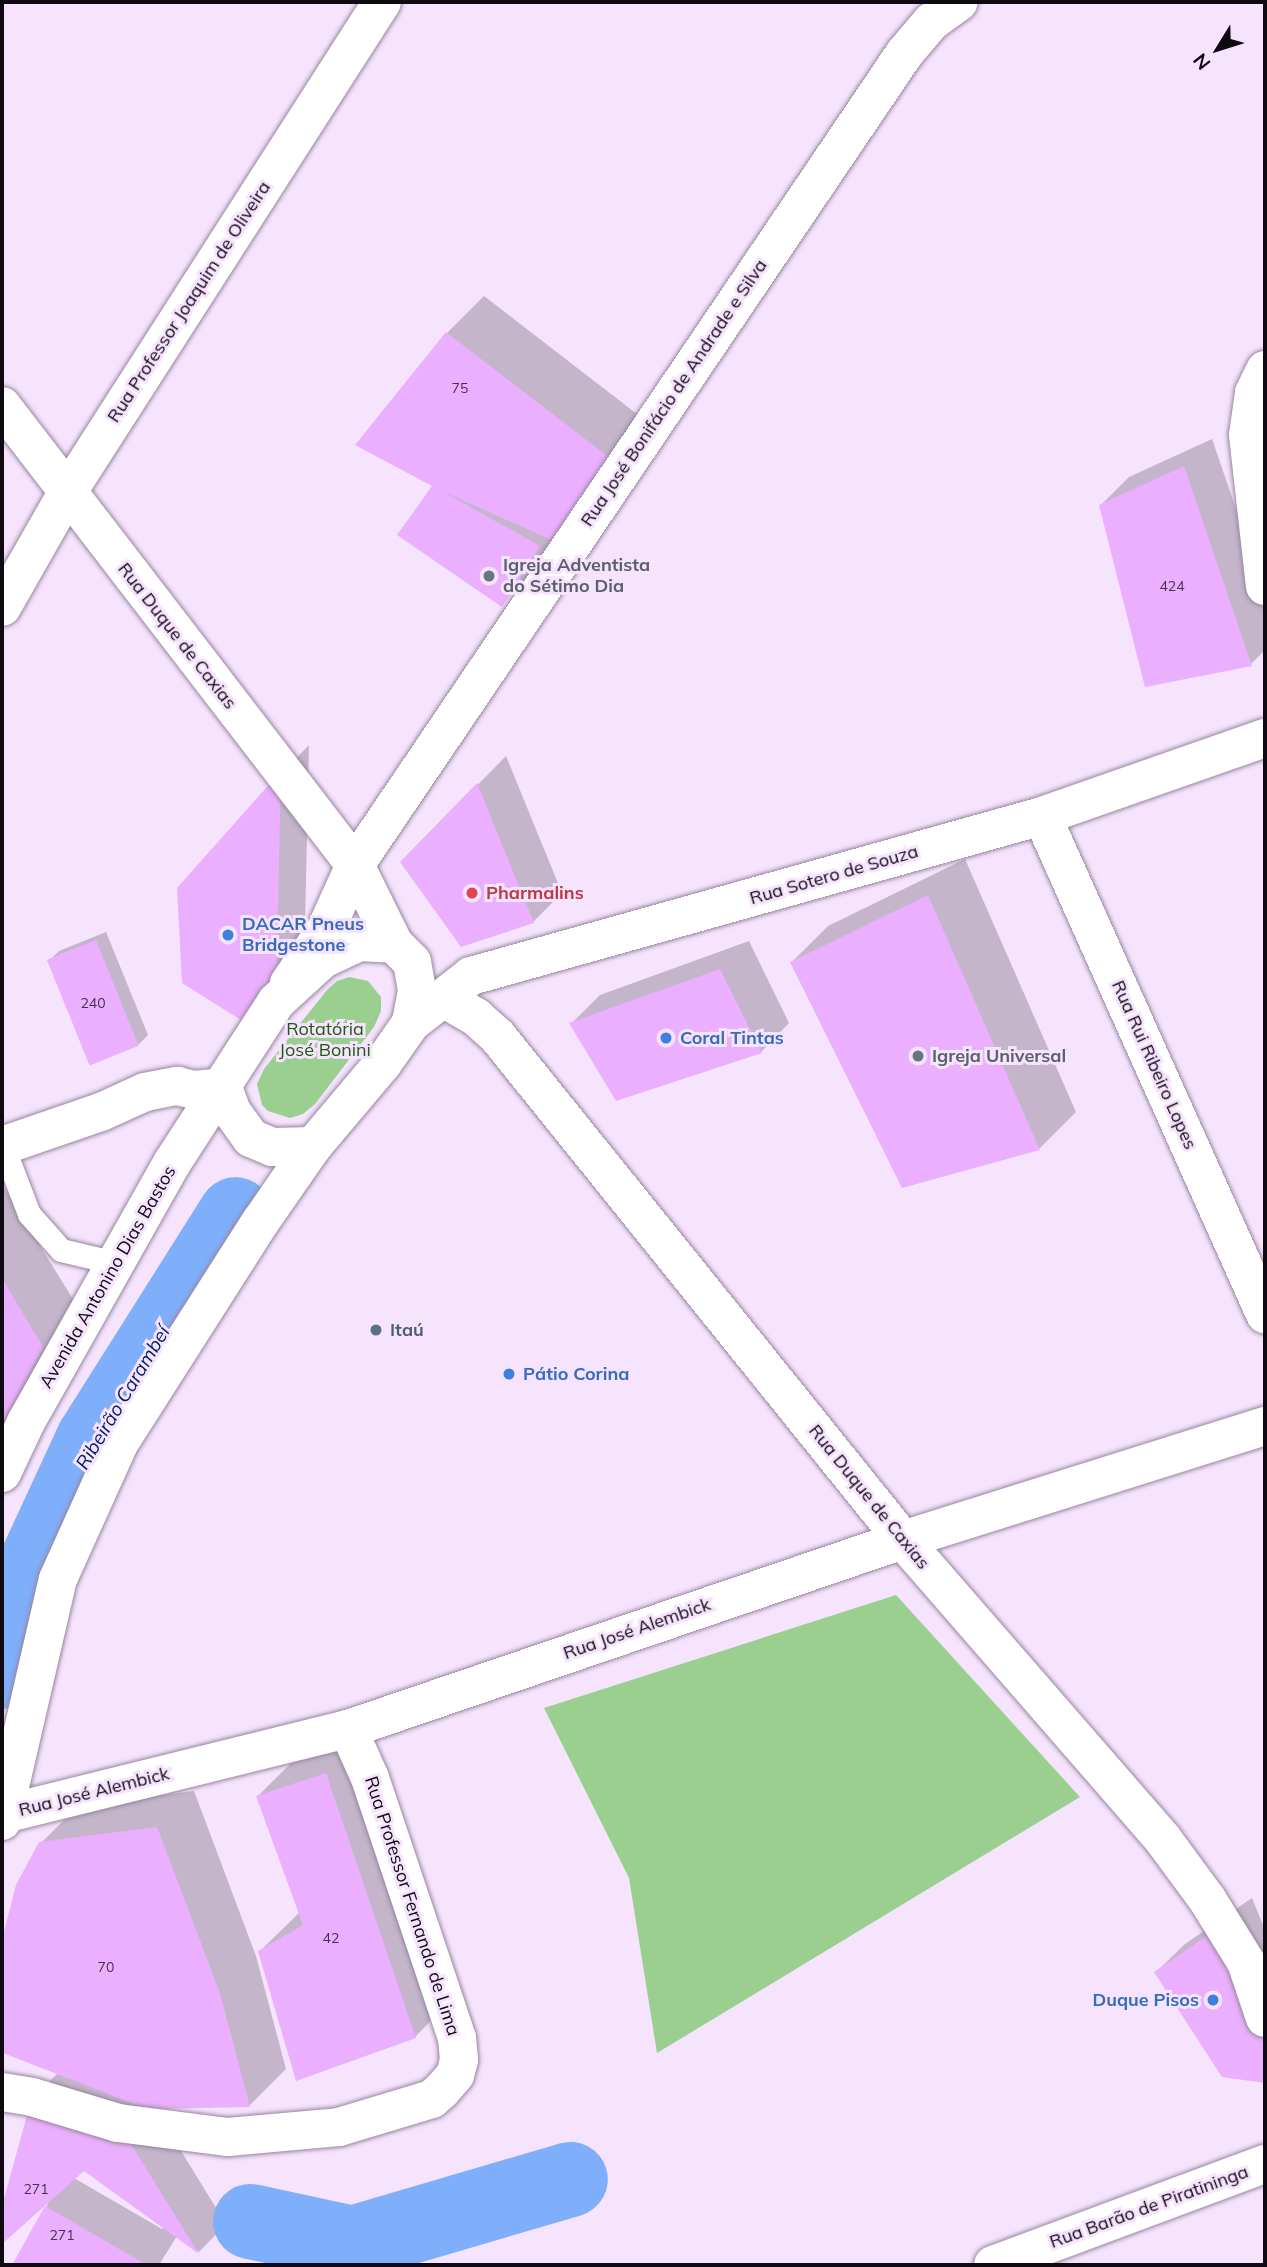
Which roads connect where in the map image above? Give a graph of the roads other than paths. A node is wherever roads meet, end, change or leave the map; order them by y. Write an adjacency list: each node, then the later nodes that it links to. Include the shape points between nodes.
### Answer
1 (383, 2): 5 (street, Rua Professor Joaquim de Oliveira)
2 (958, 2): 10 (street, Rua José Bonifácio de Andrade e Silva, via 931,22 904,54)
3 (1265, 370): 6 (street, via 1254,393 1248,435)
4 (2, 406): 5 (street, Rua Duque de Caxias)
5 (66, 493): 7 (street, Rua Professor Joaquim de Oliveira); 10 (street, Rua Duque de Caxias)
6 (1265, 586)
7 (2, 607)
8 (1265, 738): 9 (street, Rua Sotero de Souza)
9 (1042, 816): 12 (street, Rua Sotero de Souza); 19 (street, Rua Rui Ribeiro Lopes)
10 (355, 865): 11 (street, Rua Duque de Caxias); 13 (street, via 325,931)
11 (403, 953): 12 (street, Rua Duque de Caxias, via 450,976); 13 (street, via 372,940 345,947 309,969); 14 (street, via 417,992)
12 (457, 987): 14 (street, Rua Sotero de Souza); 22 (street, Rua Duque de Caxias, via 477,1018 498,1037)
13 (276, 1002): 15 (street)
14 (411, 1023): 17 (street)
15 (223, 1087): 16 (street, via 195,1090 177,1086 145,1092 101,1112); 17 (street, via 232,1112 251,1138 272,1147); 18 (street, Avenida Antonino Dias Bastos, via 172,1163)
16 (7, 1142): 18 (lane, via 29,1214 61,1250)
17 (313, 1146): 24 (street, via 120,1442 58,1579)
18 (116, 1263): 21 (street, Avenida Antonino Dias Bastos)
19 (1265, 1314)
20 (1265, 1426): 22 (street, Rua José Alembick)
21 (2, 1473)
22 (903, 1540): 23 (street, Rua José Alembick); 25 (street, Rua Duque de Caxias, via 1162,1838 1246,1962)
23 (348, 1728): 24 (street, Rua José Alembick); 26 (street, Rua Professor Fernando de Lima, via 370,1778 457,2038 455,2076 442,2091 432,2099 339,2127 228,2137 118,2123)
24 (3, 1817)
25 (1265, 2018)
26 (2, 2092)
27 (1265, 2164): 28 (street, Rua Barão de Piratininga)
28 (993, 2265)

